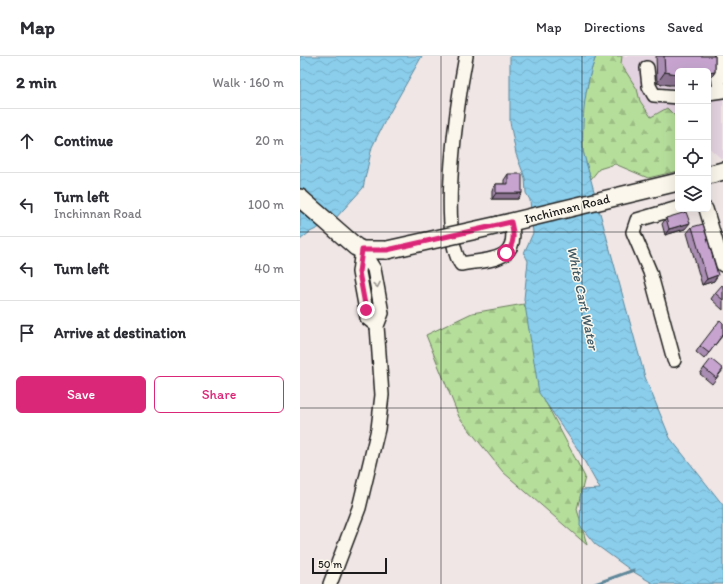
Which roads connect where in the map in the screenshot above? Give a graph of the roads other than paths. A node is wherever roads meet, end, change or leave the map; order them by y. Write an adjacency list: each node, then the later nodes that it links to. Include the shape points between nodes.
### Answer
1 (466, 56): 13 (street, via 451,170 451,221 454,246 461,264 496,258 512,248)
2 (721, 56): 4 (street, via 719,87)
3 (647, 68): 6 (street, via 649,86 654,96)
4 (723, 91): 5 (street)
5 (711, 93)
6 (675, 97)
7 (723, 171): 8 (main road)
8 (711, 174)
9 (675, 183): 13 (main road, Inchinnan Road)
10 (300, 198): 14 (main road)
11 (675, 209): 16 (street, via 637,220 633,232 650,272)
12 (707, 212): 15 (street)
13 (511, 222): 14 (main road, Inchinnan Road, bridge, via 387,250)
14 (362, 250): 17 (street, via 359,272 367,318 377,326 382,395 378,429 359,508)
15 (723, 264)
16 (674, 360)
17 (330, 584)

